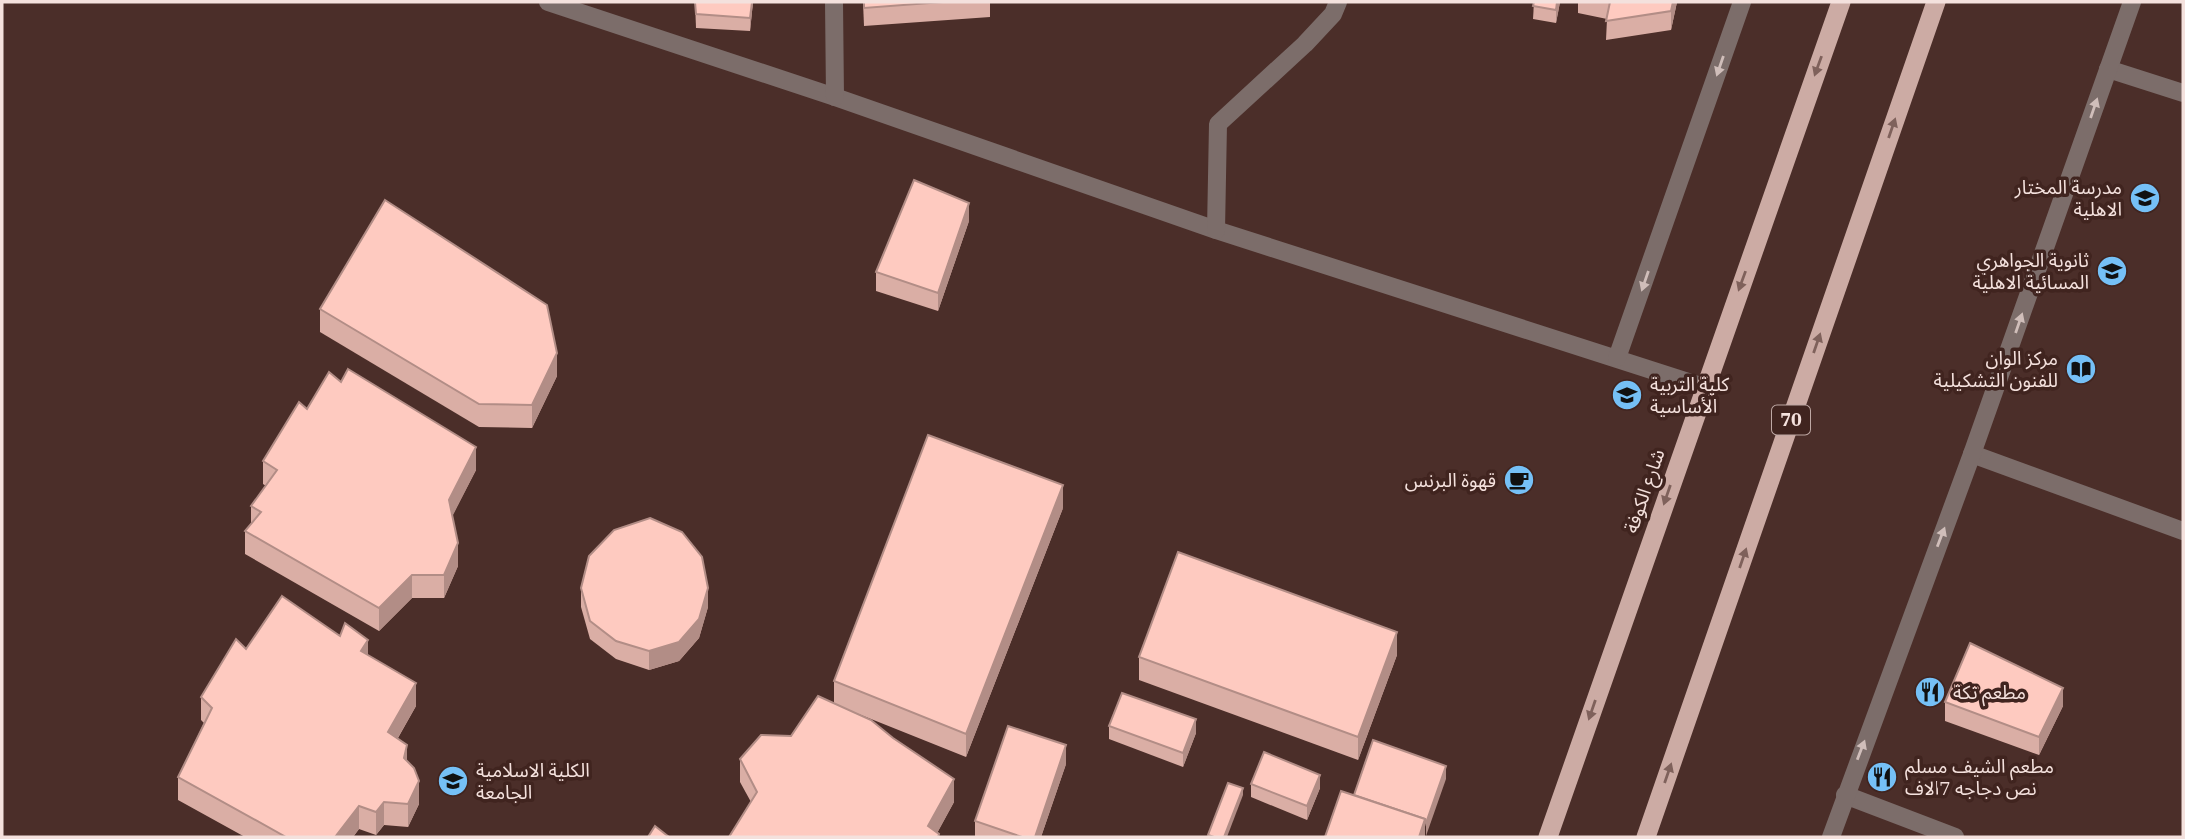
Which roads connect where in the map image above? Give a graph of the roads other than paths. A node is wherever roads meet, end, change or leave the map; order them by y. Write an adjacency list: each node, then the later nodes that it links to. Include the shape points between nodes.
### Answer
1 (548, 2): 10 (street)
2 (834, 2): 10 (street)
3 (1338, 2): 11 (street, via 1305,44 1218,124)
4 (1742, 2): 12 (street, one-way to 12)
5 (1841, 2): 13 (highway, شارع الكوفة, one-way to 13)
6 (1936, 2): 18 (highway, 70, one-way to 6)
7 (2132, 2): 8 (street)
8 (2108, 69): 9 (street); 14 (street, one-way to 8)
9 (2183, 93)
10 (835, 97): 11 (street)
11 (1216, 230): 12 (street)
12 (1617, 358): 13 (street)
13 (1704, 387): 17 (highway, شارع الكوفة, one-way to 17)
14 (1972, 454): 15 (street); 16 (street, one-way to 14)
15 (2183, 531)
16 (1845, 795): 19 (street); 20 (street)
17 (1548, 837)
18 (1646, 837)
19 (1830, 837)
20 (1955, 837)

